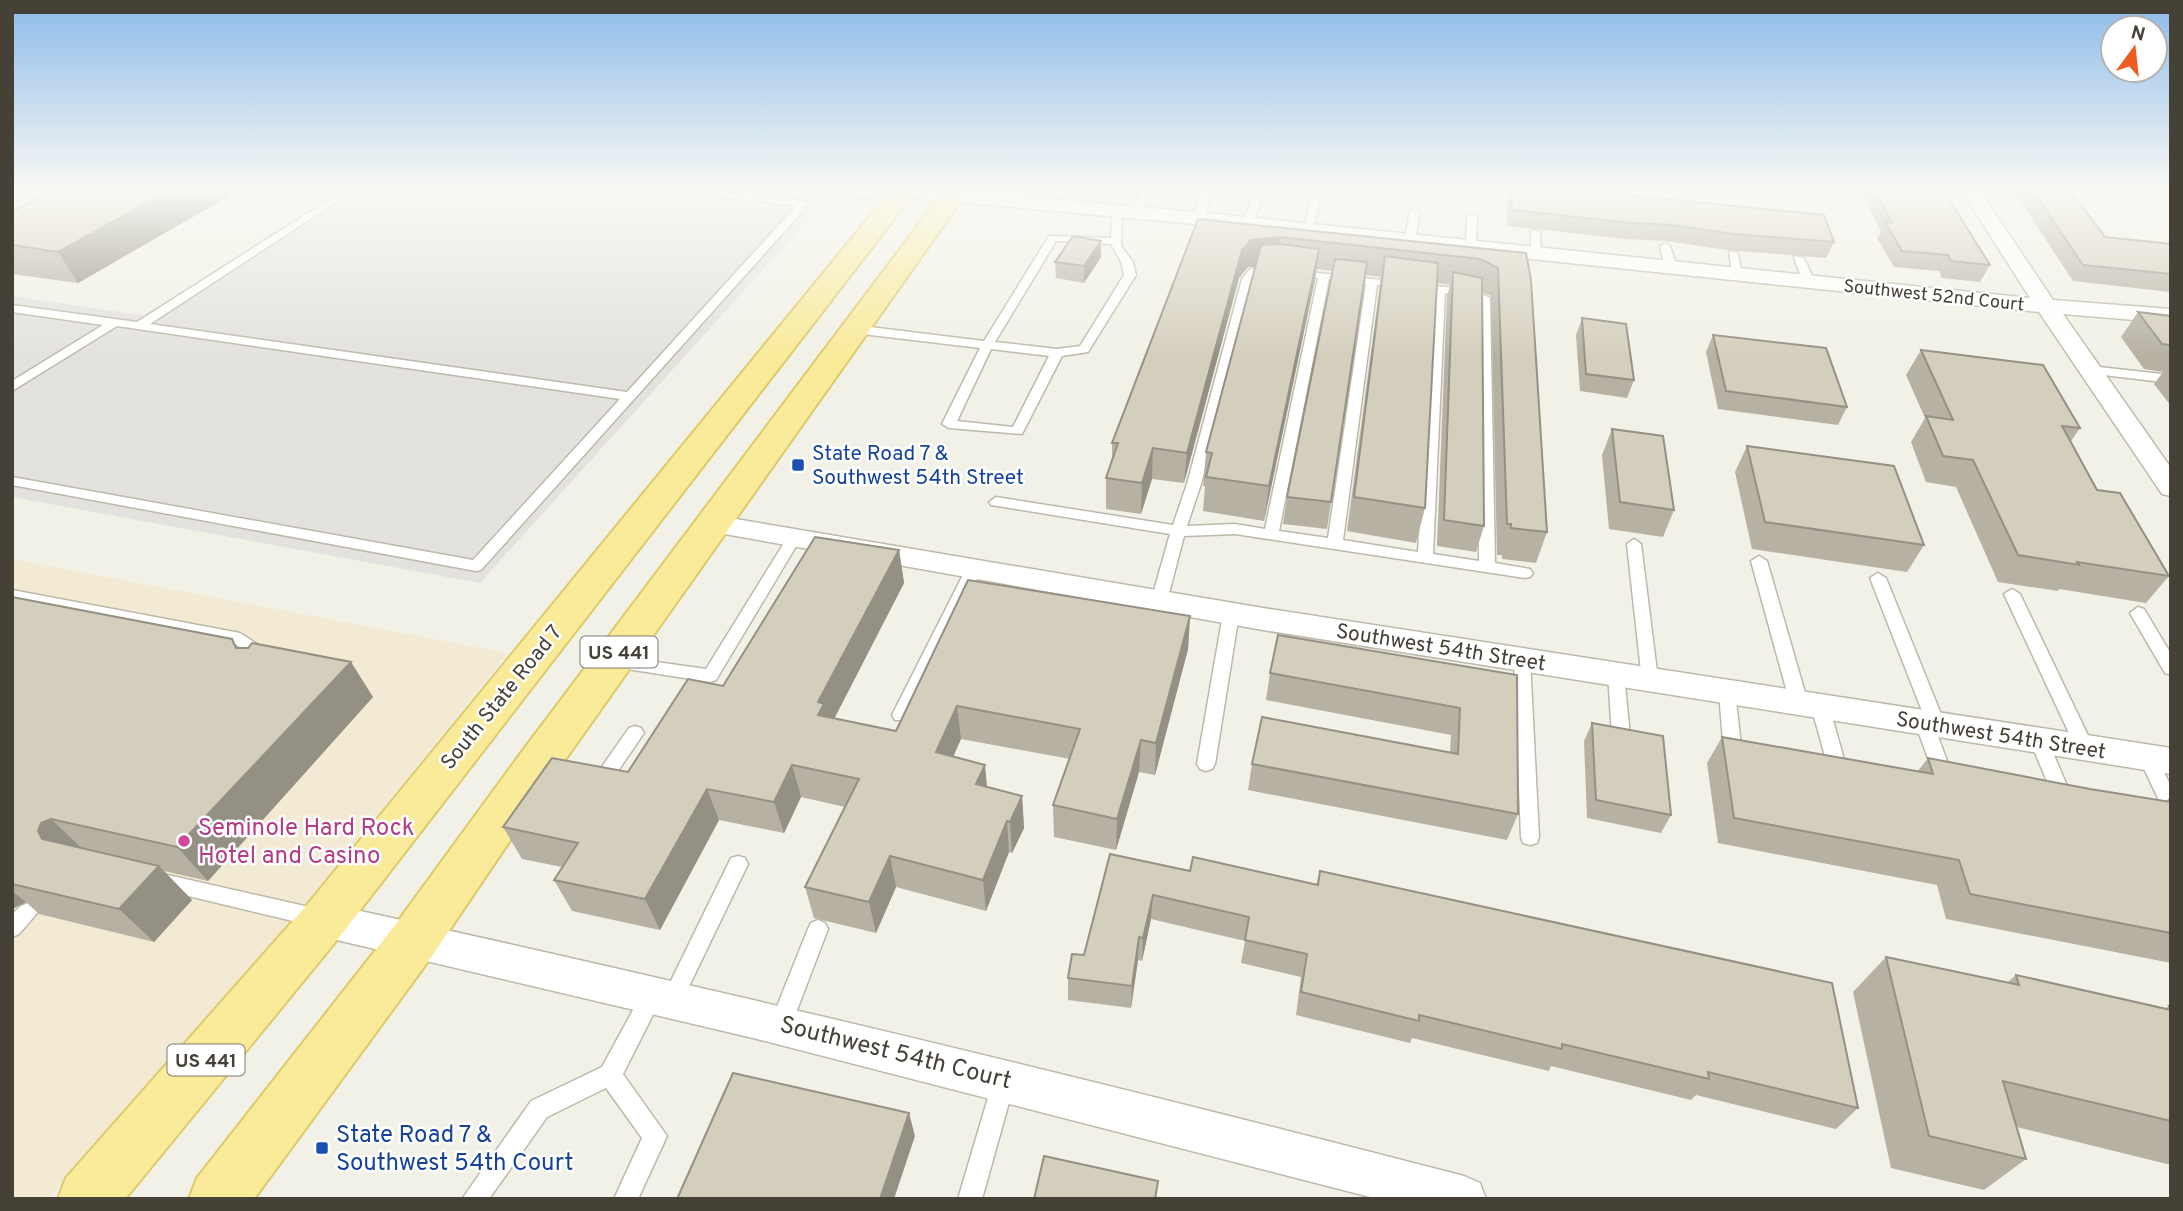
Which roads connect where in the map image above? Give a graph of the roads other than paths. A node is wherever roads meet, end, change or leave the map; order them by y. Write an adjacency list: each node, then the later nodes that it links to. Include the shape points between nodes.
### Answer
1 (266, 245): 25 (lane)
2 (767, 245): 32 (lane)
3 (850, 245): 80 (main road, South State Road 7 / US 441)
4 (917, 245): 26 (main road, US 441)
5 (1049, 245): 27 (lane)
6 (1116, 245): 28 (lane, via 1130,275 1084,349)
7 (1449, 245): 11 (street, Southwest 52nd Court)
8 (1536, 245): 13 (lane)
9 (2006, 245): 21 (street)
10 (1665, 246): 15 (lane)
11 (1471, 247): 13 (street, Southwest 52nd Court)
12 (1733, 253): 16 (lane)
13 (1536, 254): 15 (street, Southwest 52nd Court)
14 (1799, 258): 19 (lane)
15 (1671, 268): 16 (street, Southwest 52nd Court)
16 (1738, 275): 19 (street, Southwest 52nd Court)
17 (1324, 276): 18 (lane); 38 (lane, via 1262,269 1248,278); 39 (lane)
18 (1372, 281): 20 (lane); 41 (lane)
19 (1809, 282): 21 (street, Southwest 52nd Court)
20 (1440, 289): 43 (lane); 45 (lane, via 1485,298)
21 (2046, 306): 23 (street, Southwest 52nd Court); 29 (street)
22 (12, 308): 24 (lane)
23 (2171, 316)
24 (114, 323): 25 (lane); 31 (lane)
25 (138, 327): 32 (lane)
26 (854, 330): 27 (lane); 37 (main road, US 441)
27 (986, 345): 28 (lane); 28 (lane, via 949,424 1017,430)
28 (1057, 353)
29 (2090, 370): 30 (lane); 33 (street)
30 (2171, 379)
31 (12, 387)
32 (629, 396): 34 (lane, via 477,566)
33 (2159, 456): 35 (street)
34 (12, 481)
35 (2171, 488)
36 (996, 502): 38 (lane)
37 (712, 524): 40 (street, Southwest 54th Street); 55 (main road, US 441)
38 (1178, 531): 39 (lane, via 1236,529); 51 (lane)
39 (1271, 535): 41 (lane)
40 (794, 538): 46 (street, Southwest 54th Street); 55 (lane, via 710,676)
41 (1335, 544): 43 (lane)
42 (1634, 544): 59 (lane)
43 (1425, 558): 45 (lane)
44 (1759, 561): 61 (lane)
45 (1487, 566): 47 (lane)
46 (974, 569): 51 (street, Southwest 54th Street); 62 (lane)
47 (1525, 573)
48 (1878, 578): 63 (lane)
49 (2012, 594): 67 (lane)
50 (12, 595): 58 (lane, via 240,639 266,657)
51 (1159, 601): 53 (street, Southwest 54th Street)
52 (2138, 613): 56 (lane)
53 (1231, 614): 54 (street, Southwest 54th Street); 70 (lane)
54 (1522, 660): 57 (street, Southwest 54th Street); 76 (lane)
55 (611, 662): 83 (main road, US 441, via 544,766)
56 (2171, 669)
57 (1616, 674): 59 (street, Southwest 54th Street); 65 (lane)
58 (267, 676)
59 (1650, 680): 60 (street, Southwest 54th Street)
60 (1727, 692): 61 (street, Southwest 54th Street); 68 (lane)
61 (1810, 705): 63 (street, Southwest 54th Street); 71 (lane)
62 (901, 715)
63 (1930, 724): 66 (street, Southwest 54th Street); 73 (lane)
64 (635, 733): 72 (lane, via 603,779)
65 (1621, 736)
66 (2039, 741): 67 (street, Southwest 54th Street); 74 (lane)
67 (2085, 748): 69 (street, Southwest 54th Street)
68 (1732, 754)
69 (2160, 759): 75 (lane)
70 (1206, 764)
71 (1838, 770)
72 (577, 773)
73 (1945, 782)
74 (2066, 804)
75 (2171, 806)
76 (1530, 837)
77 (738, 864): 84 (lane)
78 (136, 876): 80 (lane)
79 (28, 912): 81 (lane)
80 (324, 920): 83 (street, Southwest 54th Court); 88 (main road, South State Road 7 / US 441)
81 (12, 928)
82 (818, 929): 85 (lane)
83 (414, 940): 84 (street, Southwest 54th Court); 89 (main road, US 441)
84 (662, 997): 85 (street, Southwest 54th Court); 86 (lane)
85 (781, 1024): 87 (street, Southwest 54th Court)
86 (610, 1075): 90 (lane, via 539,1109); 91 (lane, via 655,1136)
87 (1005, 1078): 92 (lane); 93 (street, Southwest 54th Court)
88 (87, 1199)
89 (218, 1199)
90 (474, 1199)
91 (626, 1199)
92 (970, 1199)
93 (1464, 1199)

